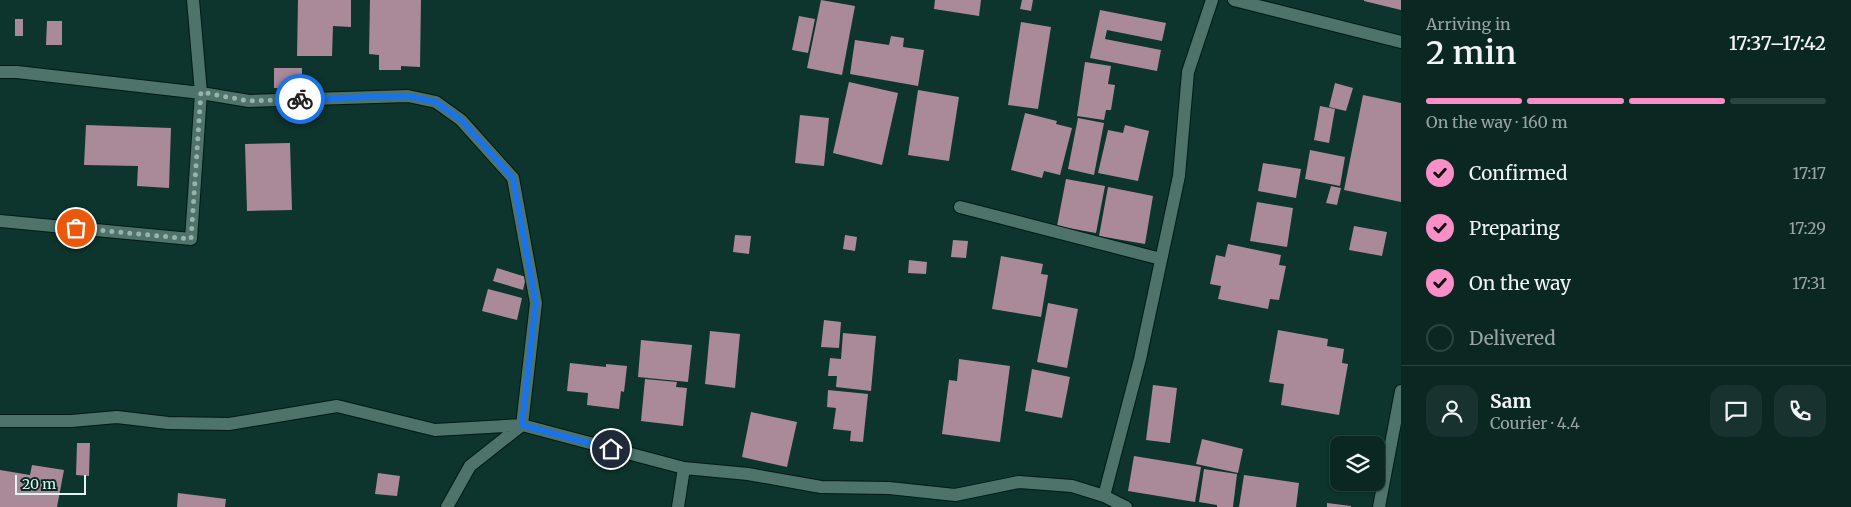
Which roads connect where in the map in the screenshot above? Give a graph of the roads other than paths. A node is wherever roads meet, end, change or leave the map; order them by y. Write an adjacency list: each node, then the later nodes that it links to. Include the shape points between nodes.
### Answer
1 (193, 0): 8 (street)
2 (1212, 0): 11 (street, via 1188,72 1178,176)
3 (1234, 0): 5 (street)
4 (1290, 0): 5 (street)
5 (1286, 13): 6 (street)
6 (1401, 42)
7 (0, 72): 8 (street)
8 (201, 92): 10 (street, via 191,239); 14 (street, via 249,101 408,96 436,102 461,120 513,178 521,216 536,303)
9 (960, 207): 11 (street)
10 (0, 221)
11 (1161, 258): 16 (street, via 1140,359)
12 (1401, 391): 20 (street)
13 (0, 421): 14 (street, via 117,417 168,423 229,424 337,406 435,430)
14 (522, 425): 15 (street); 17 (street, via 470,466)
15 (684, 468): 16 (street, via 748,474 821,487 889,488 955,495 1019,482 1072,486); 18 (street)
16 (1104, 496): 19 (street)
17 (447, 507)
18 (678, 507)
19 (1126, 507)
20 (1379, 507)

